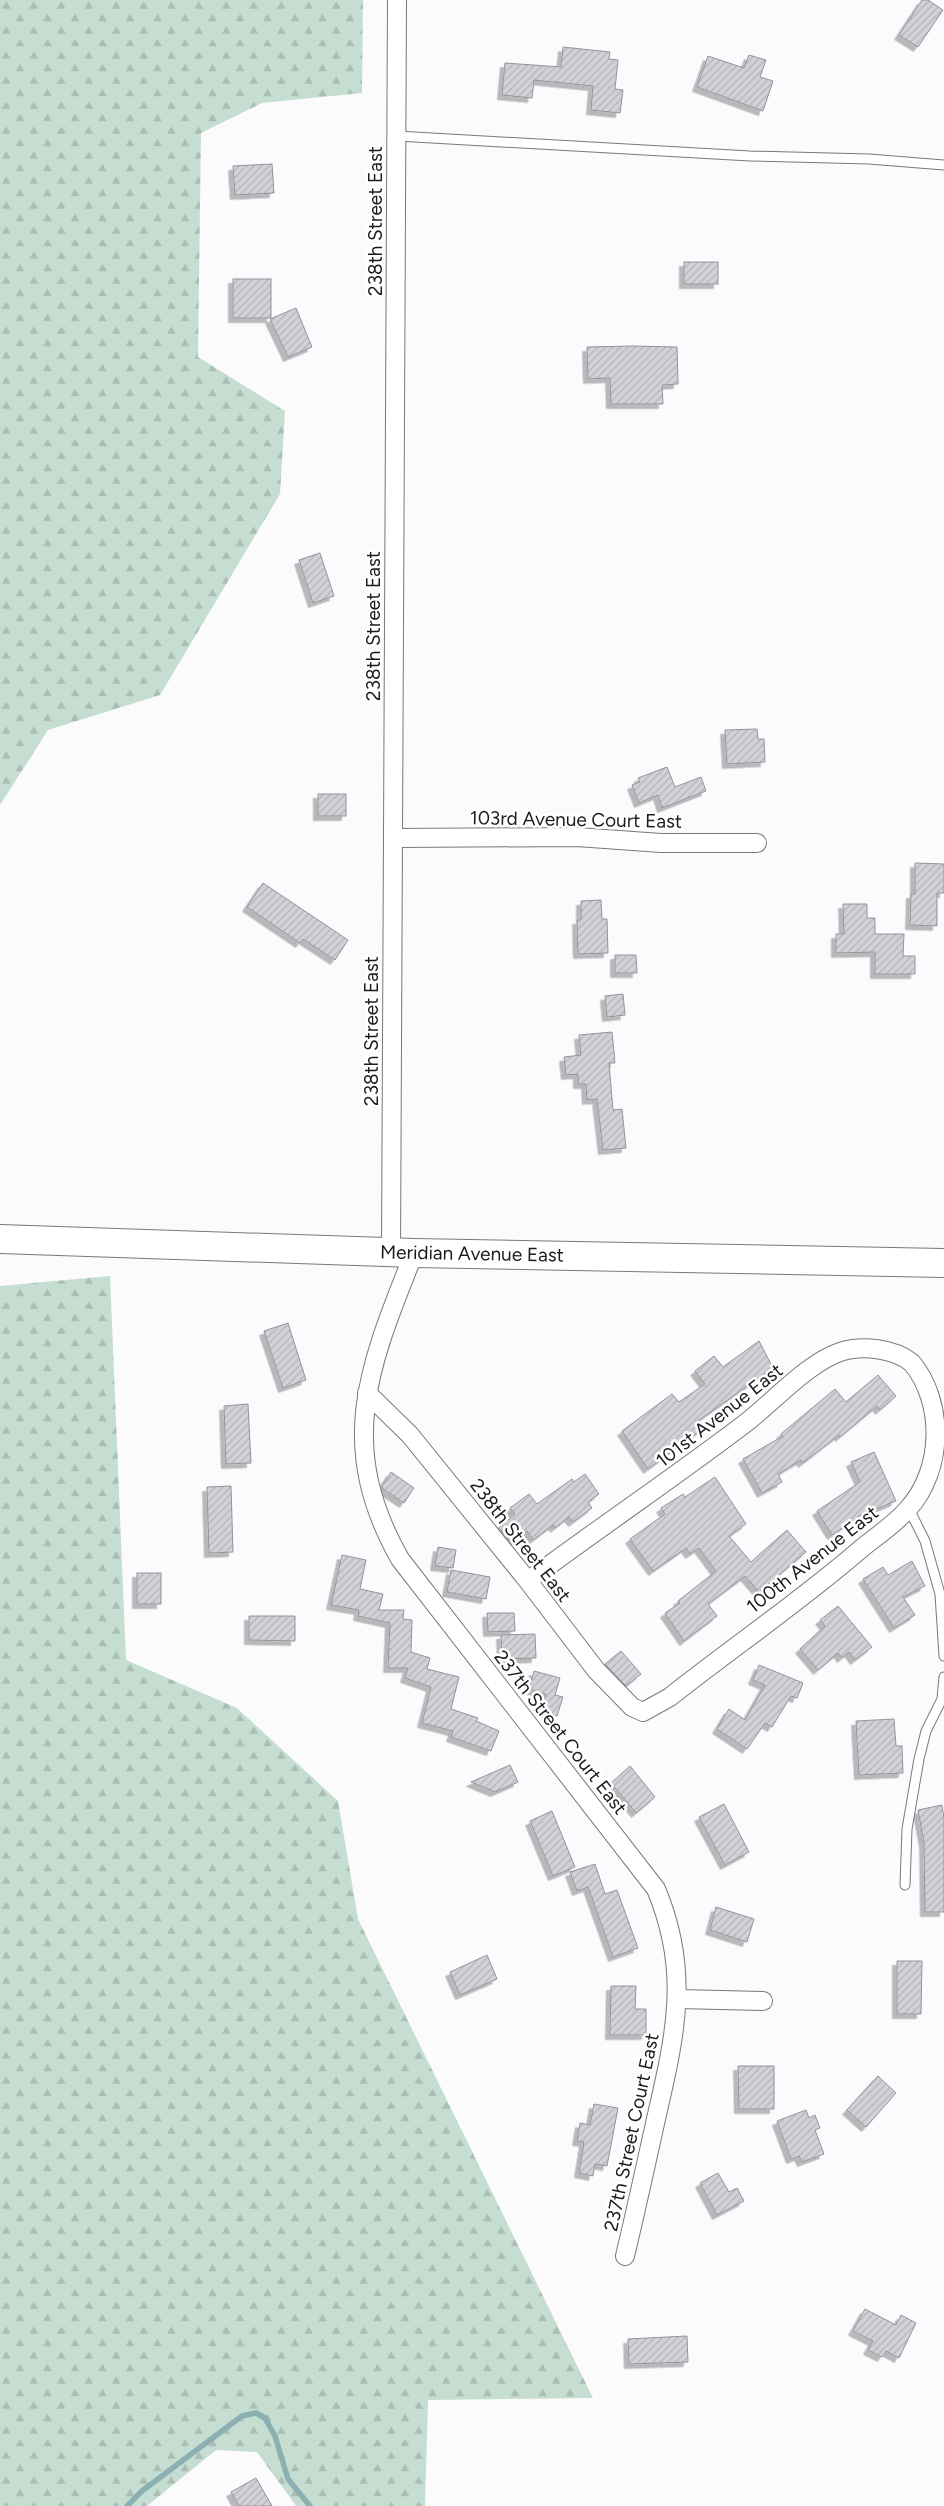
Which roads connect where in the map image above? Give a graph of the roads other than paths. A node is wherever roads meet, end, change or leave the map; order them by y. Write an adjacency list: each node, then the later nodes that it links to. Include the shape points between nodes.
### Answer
1 (397, 0): 2 (street, 238th Street East)
2 (397, 136): 3 (lane); 4 (street, 238th Street East)
3 (944, 165)
4 (394, 838): 5 (street, 103rd Avenue Court East, via 577,837 661,843); 7 (street, 238th Street East)
5 (757, 843)
6 (0, 1239): 7 (main road, Meridian Avenue East)
7 (402, 1252): 8 (main road, Meridian Avenue East); 9 (street, 237th Street Court East, via 391,1310)
8 (944, 1263)
9 (367, 1393): 12 (street, 238th Street East, via 410,1435); 17 (street, 237th Street Court East, via 363,1443 366,1470 384,1530 400,1559 656,1889 671,1933)
10 (936, 1399): 11 (street, 100th Avenue East, via 942,1430 940,1450 934,1470); 12 (street, 101st Avenue East, via 922,1374 903,1356 891,1351 864,1349 841,1352 817,1364 670,1480)
11 (909, 1509): 13 (lane, via 925,1541 940,1594); 15 (street, 100th Avenue East, via 833,1573 670,1697)
12 (528, 1581): 15 (street, 238th Street East, via 596,1670 632,1707)
13 (944, 1656)
14 (944, 1677): 16 (lane, via 942,1699 926,1731 919,1759 907,1829)
15 (643, 1712)
16 (905, 1885)
17 (678, 1999): 18 (street); 19 (street, 237th Street Court East, via 674,2040)
18 (764, 2001)
19 (625, 2256)

